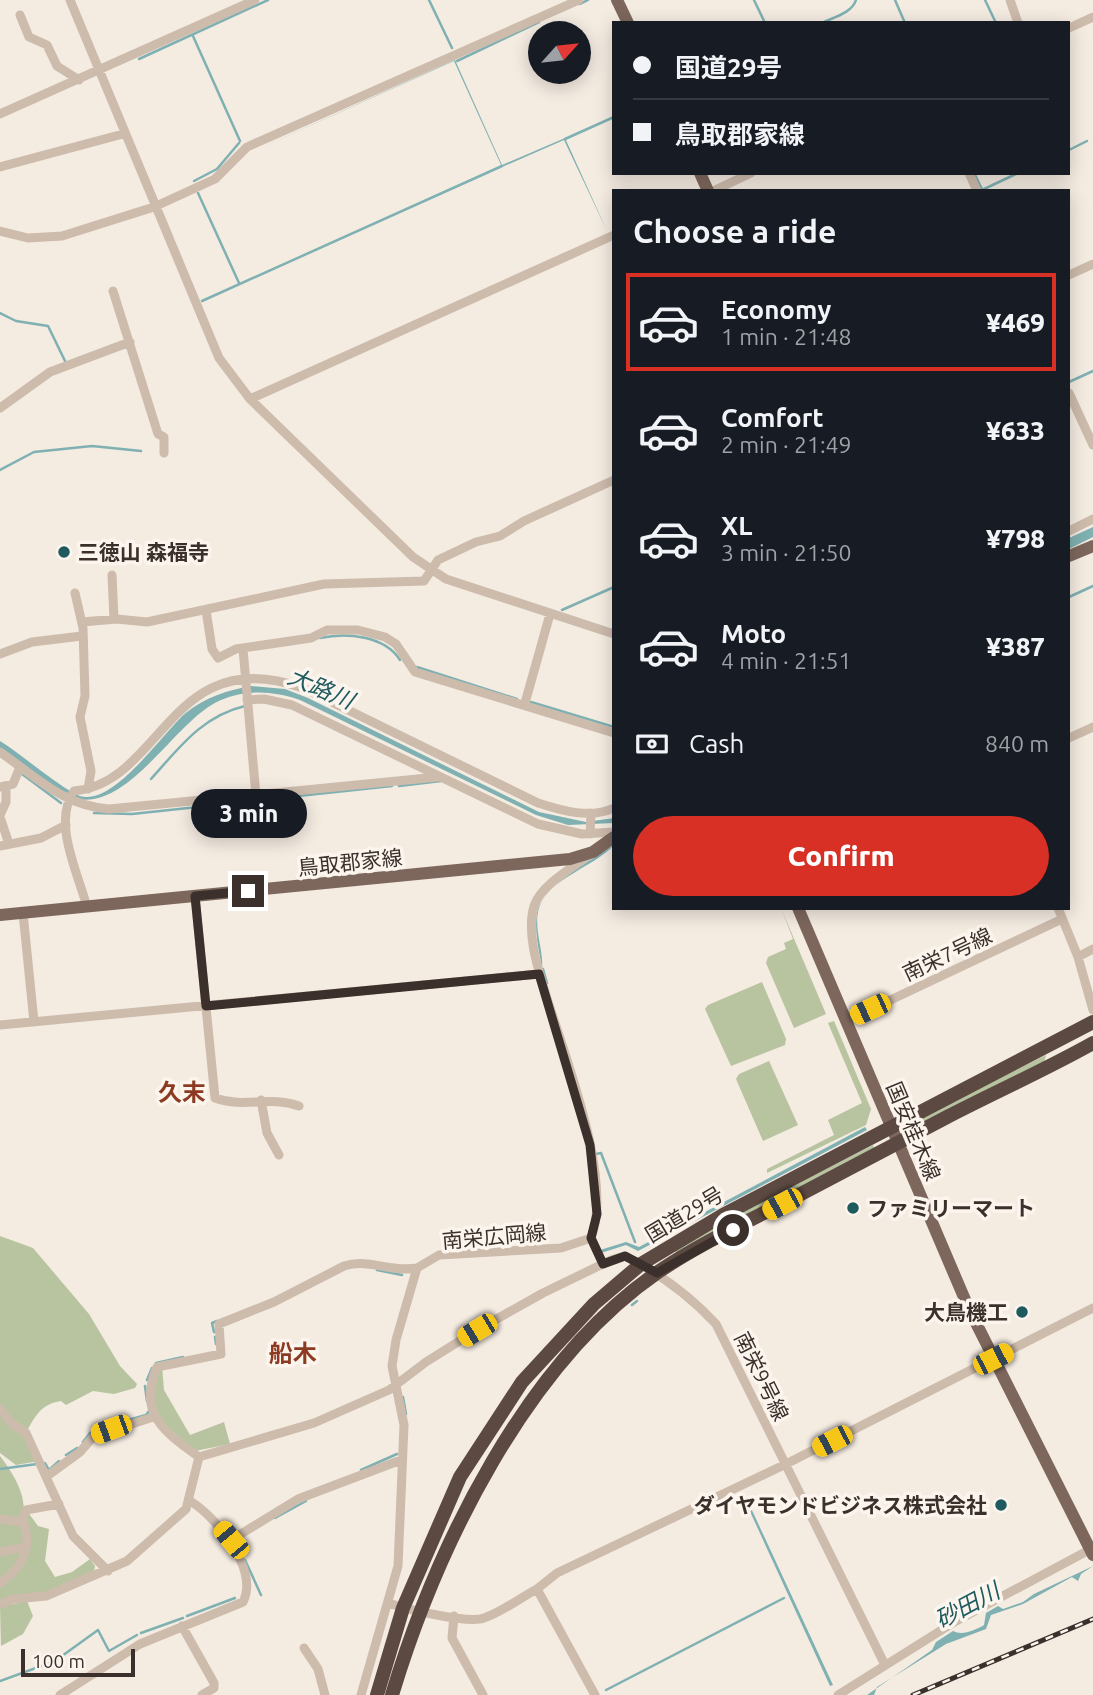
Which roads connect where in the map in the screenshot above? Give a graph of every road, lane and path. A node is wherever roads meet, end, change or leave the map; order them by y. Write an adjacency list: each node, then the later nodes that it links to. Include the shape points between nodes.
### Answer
1 (70, 0): 11 (street)
2 (255, 0): 11 (street)
3 (579, 0): 18 (street, via 247,147 215,179)
4 (617, 0): 8 (main road)
5 (1010, 0): 9 (street)
6 (20, 15): 12 (street, via 29,37 47,46 57,66)
7 (1093, 17): 10 (street)
8 (627, 21)
9 (1017, 21)
10 (1070, 28)
11 (99, 71): 12 (street); 14 (street)
12 (79, 80): 13 (street)
13 (0, 114)
14 (123, 134): 15 (street); 18 (street)
15 (0, 167)
16 (747, 175): 17 (street)
17 (715, 189)
18 (154, 207): 19 (street, via 62,236 17,237); 26 (street, via 219,359)
19 (0, 231)
20 (612, 236): 26 (street)
21 (1093, 264): 22 (street)
22 (1070, 275)
23 (113, 291): 24 (street)
24 (130, 342): 27 (street, via 50,372); 29 (street, via 158,434 163,437)
25 (1070, 395): 28 (street)
26 (250, 399): 35 (street, via 413,557)
27 (0, 408)
28 (1093, 445)
29 (164, 453)
30 (612, 481): 35 (street, via 500,536 456,551)
31 (1093, 519): 32 (street)
32 (1070, 530)
33 (1093, 546): 34 (main road)
34 (1070, 556)
35 (431, 568): 38 (street, via 424,581 305,587); 39 (street, via 446,579)
36 (112, 575): 40 (street)
37 (75, 593): 41 (street)
38 (206, 610): 40 (street, via 147,622); 44 (street, via 212,649 218,658)
39 (550, 614): 42 (street); 48 (street)
40 (114, 619): 41 (street)
41 (82, 622): 43 (street)
42 (612, 633)
43 (82, 636): 45 (street, via 32,642); 56 (street, via 85,696 80,717 91,771)
44 (243, 649): 46 (street); 48 (street, via 311,638 327,630 368,632 396,644 415,672)
45 (0, 654)
46 (244, 680): 47 (street); 56 (street, via 185,704 120,772); 60 (street, via 271,680 303,688 538,803)
47 (247, 699): 54 (street, via 292,705); 58 (street)
48 (525, 703): 50 (street)
49 (1093, 727): 51 (street)
50 (612, 732)
51 (1070, 738)
52 (0, 752): 53 (street)
53 (20, 767): 55 (street, via 13,784); 57 (street)
54 (438, 777): 58 (street); 64 (street, via 538,824)
55 (3, 787): 61 (street, via 6,802)
56 (88, 789): 57 (street)
57 (70, 796): 58 (street, via 92,808 120,809); 62 (street)
58 (256, 796)
59 (612, 808): 60 (street)
60 (591, 813): 64 (street)
61 (0, 816): 66 (street)
62 (66, 825): 66 (street, via 41,838); 69 (street)
63 (612, 832): 64 (street)
64 (590, 834)
65 (612, 839): 67 (main road, 鳥取郡家線)
66 (4, 845)
67 (593, 852): 68 (main road, 鳥取郡家線, via 570,859); 77 (street, via 540,895 534,907)
68 (195, 896): 69 (main road, 鳥取郡家線); 78 (street)
69 (87, 906): 72 (main road, 鳥取郡家線)
70 (798, 910): 80 (main road, 国安桂木線)
71 (1059, 910): 74 (street)
72 (23, 913): 73 (main road, 鳥取郡家線); 82 (street)
73 (0, 915)
74 (1062, 919): 76 (street); 80 (street, 南栄7号線)
75 (1093, 949): 76 (street)
76 (1078, 957): 79 (street)
77 (539, 974): 78 (street); 90 (street, via 590,1145 597,1214)
78 (206, 1006): 82 (street); 85 (street, via 215,1098 236,1104)
79 (1093, 1010)
80 (846, 1021): 87 (main road, 国安桂木線)
81 (1093, 1021): 87 (highway, 国道29号)
82 (34, 1022): 83 (street)
83 (0, 1025)
84 (1093, 1043): 88 (highway, 国道29号)
85 (261, 1100): 86 (street); 89 (street, via 267,1133)
86 (299, 1106)
87 (891, 1127): 88 (main road, 国安桂木線); 92 (highway, 国道29号, via 763,1193)
88 (899, 1144): 94 (highway, 国道29号); 96 (main road, 国安桂木線)
89 (279, 1155)
90 (591, 1238): 91 (street); 93 (street, 南栄広岡線, via 561,1248 439,1255)
91 (603, 1264): 92 (street, via 625,1256); 97 (street, via 477,1330)
92 (641, 1264): 94 (street, 南栄9号線); 117 (highway, 国道29号, via 572,1326 515,1392 460,1477)
93 (417, 1268): 97 (street, 南栄広岡線, via 396,1340 392,1366); 99 (street, via 398,1271 355,1262 219,1324 221,1354 157,1367 148,1393)
94 (657, 1273): 102 (street, 南栄9号線, via 695,1301 716,1324); 118 (highway, 国道29号, via 566,1356 530,1404 470,1502)
95 (1093, 1308): 96 (street)
96 (993, 1359): 102 (street); 111 (main road, 国安桂木線)
97 (397, 1384): 100 (street, via 314,1423); 101 (street, 南栄広岡線, via 404,1425)
98 (0, 1409): 103 (street, via 26,1433)
99 (156, 1416): 100 (street, via 164,1430); 103 (street, via 98,1434)
100 (199, 1457): 104 (street)
101 (401, 1460): 108 (street, via 298,1499); 115 (street, 南栄広岡線, via 398,1566)
102 (786, 1464): 114 (street, via 586,1557); 122 (street, 南栄9号線)
103 (47, 1476): 105 (street)
104 (190, 1501): 108 (street); 112 (street, via 127,1562)
105 (59, 1504): 107 (street, via 26,1510); 112 (street, via 73,1536)
106 (0, 1519): 107 (street)
107 (23, 1521): 109 (street)
108 (231, 1540): 120 (street, via 247,1584 243,1602)
109 (25, 1547): 110 (street); 113 (street, via 19,1569)
110 (0, 1552)
111 (1092, 1552): 122 (street, via 956,1621)
112 (108, 1571): 116 (street, via 46,1596)
113 (0, 1583)
114 (537, 1589): 119 (street, via 485,1618); 130 (street)
115 (388, 1603): 117 (street); 126 (street, 南栄広岡線)
116 (0, 1604)
117 (403, 1608): 118 (street); 127 (highway, 国道29号)
118 (420, 1612): 119 (street); 128 (highway, 国道29号)
119 (454, 1616): 129 (street, via 452,1638)
120 (182, 1626): 123 (street, via 140,1644); 124 (street, via 214,1682 214,1688)
121 (304, 1648): 125 (street, via 318,1669)
122 (885, 1665): 131 (street)
123 (60, 1695)
124 (202, 1695)
125 (325, 1695)
126 (361, 1695)
127 (377, 1695)
128 (392, 1695)
129 (483, 1695)
130 (595, 1695)
131 (838, 1695)

